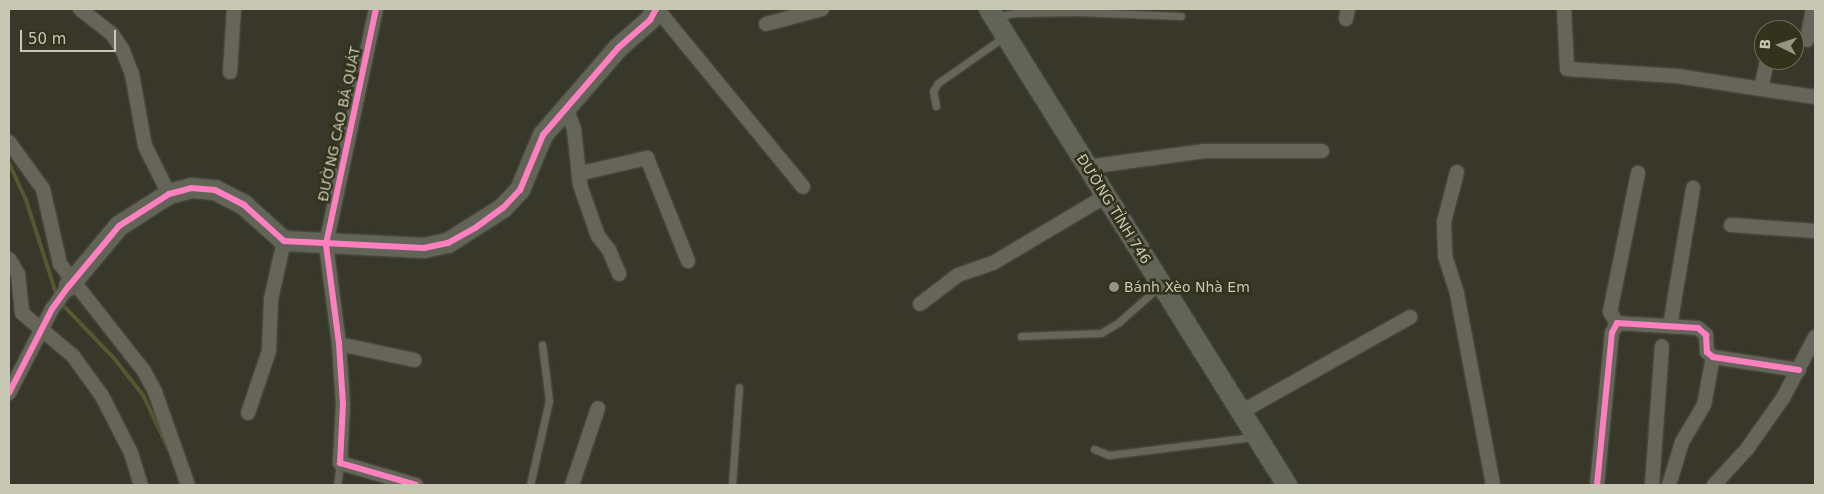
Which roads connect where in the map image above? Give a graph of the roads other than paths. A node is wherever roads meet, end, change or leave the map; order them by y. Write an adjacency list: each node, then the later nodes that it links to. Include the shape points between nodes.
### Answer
1 (234, 9): 14 (street)
2 (376, 9): 32 (street, ĐƯỜNG CAO BÁ QUÁT)
3 (656, 9): 18 (street, via 650,20 618,48); 25 (street)
4 (822, 9): 10 (street)
5 (1564, 9): 15 (street, via 1567,70 1677,76)
6 (1813, 9): 12 (street)
7 (89, 11): 27 (street, via 122,49 132,74 145,146)
8 (991, 13): 9 (lane); 11 (street, ĐƯỜNG TỈNH 746)
9 (1181, 16)
10 (766, 24)
11 (1006, 36): 17 (lane, via 938,83 933,91); 21 (street, ĐƯỜNG TỈNH 746)
12 (1805, 41)
13 (1765, 70): 15 (street)
14 (230, 72)
15 (1761, 88): 16 (street)
16 (1815, 98)
17 (936, 106)
18 (566, 108): 22 (street, via 574,129); 32 (street, via 543,135 520,190 503,208 475,228 448,243 424,248)
19 (9, 142): 36 (street, via 43,188 60,264)
20 (1322, 151): 21 (street, via 1205,151)
21 (1088, 166): 28 (street, ĐƯỜNG TỈNH 746)
22 (578, 171): 34 (street, via 647,158); 35 (street, via 598,236 609,250)
23 (1457, 172): 67 (street, via 1444,222 1445,256 1457,294)
24 (1638, 173): 40 (street, via 1610,312)
25 (803, 187)
26 (1692, 188): 41 (street)
27 (169, 194): 31 (street, via 191,188 215,190 244,205); 36 (street, via 119,226)
28 (1106, 196): 37 (street, ĐƯỜNG TỈNH 746); 38 (street, via 994,263 958,275)
29 (1731, 225): 30 (street)
30 (1815, 231)
31 (284, 241): 32 (street); 55 (street, via 271,299 269,350)
32 (326, 245): 45 (street, ĐƯỜNG CAO BÁ QUÁT)
33 (9, 260): 42 (street, via 18,274 22,313)
34 (688, 261)
35 (619, 274)
36 (70, 284): 42 (street); 60 (street, via 144,370)
37 (1161, 284): 43 (lane, via 1119,322 1101,333); 54 (street, ĐƯỜNG TỈNH 746)
38 (920, 304)
39 (1410, 317): 54 (street)
40 (1617, 323): 41 (street); 68 (street, via 1612,333)
41 (1670, 326): 48 (street, via 1698,328 1706,335 1707,352)
42 (41, 331): 52 (street); 59 (street, via 73,356 102,396 130,453)
43 (1021, 336)
44 (1815, 337): 50 (street)
45 (339, 344): 49 (street); 58 (street, ĐƯỜNG CAO BÁ QUÁT, via 343,404)
46 (542, 344): 63 (lane, via 549,400)
47 (1662, 346): 69 (street)
48 (1714, 357): 50 (street); 70 (street, via 1704,405 1682,442)
49 (414, 360)
50 (1799, 370): 71 (street, via 1748,449)
51 (739, 387): 65 (lane)
52 (9, 393)
53 (598, 408): 64 (street)
54 (1241, 412): 56 (street, ĐƯỜNG TỈNH 746)
55 (248, 414)
56 (1256, 436): 57 (lane, via 1109,455); 66 (street, ĐƯỜNG TỈNH 746)
57 (1094, 449)
58 (340, 463): 61 (lane); 62 (street)
59 (141, 485)
60 (188, 485)
61 (337, 485)
62 (416, 485)
63 (530, 485)
64 (573, 485)
65 (732, 485)
66 (1287, 485)
67 (1493, 485)
68 (1597, 485)
69 (1652, 485)
70 (1669, 485)
71 (1714, 485)

